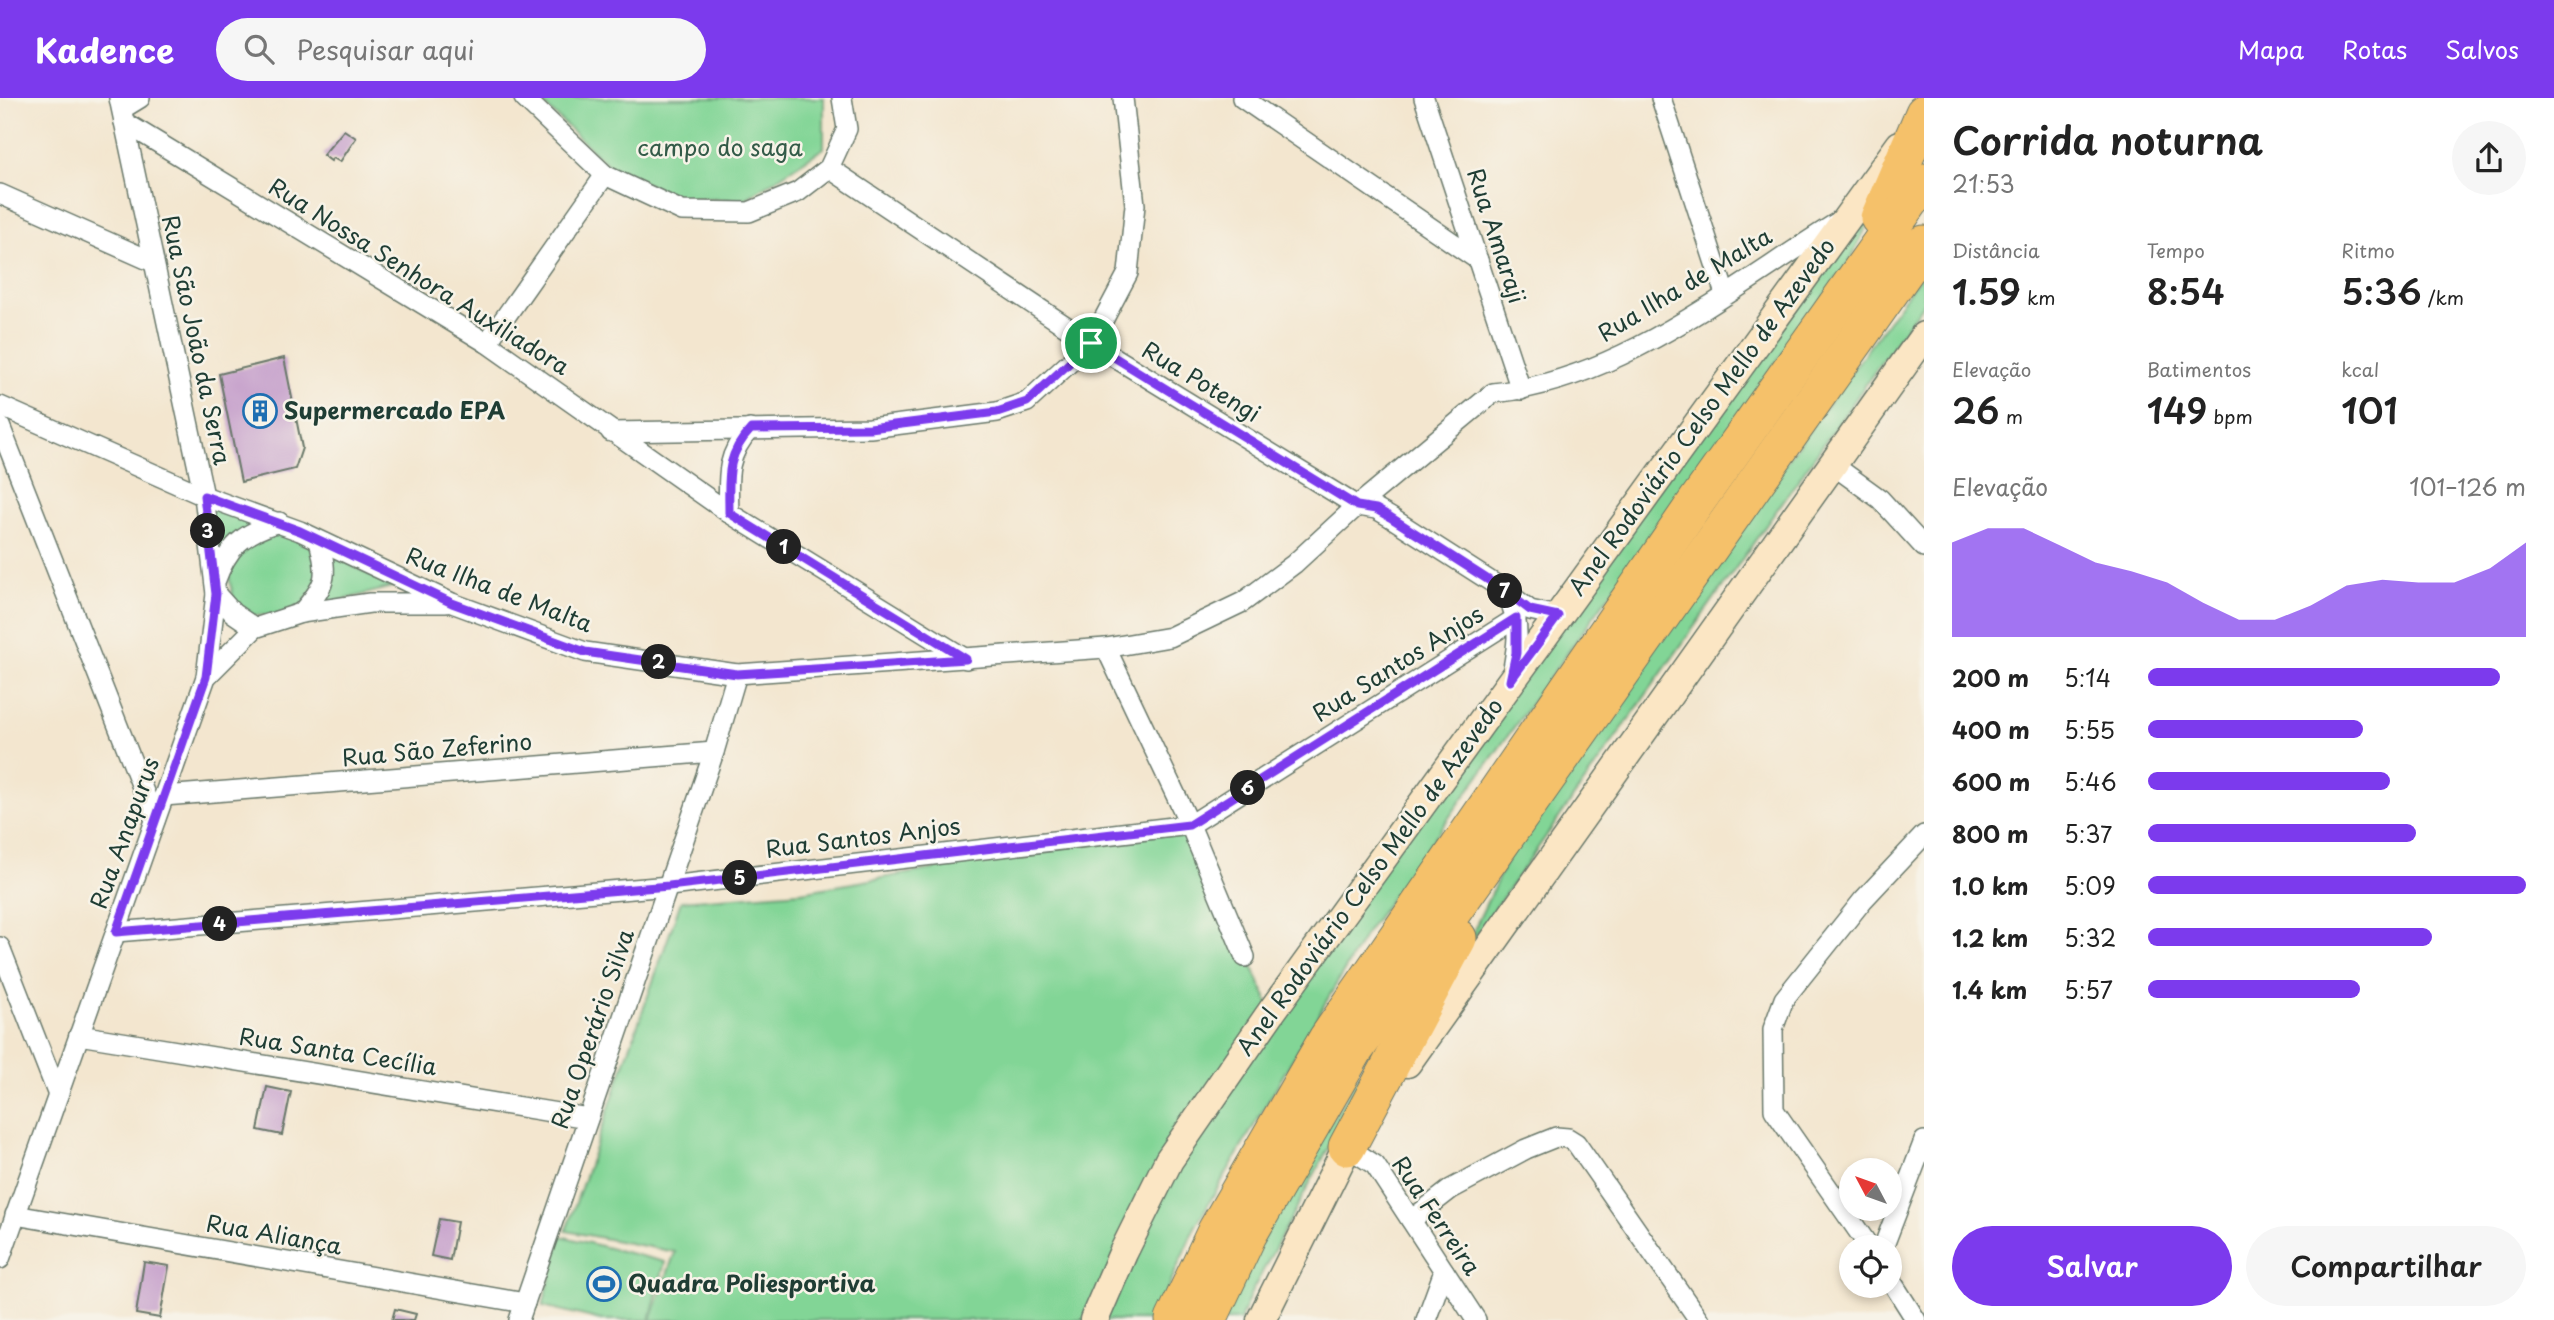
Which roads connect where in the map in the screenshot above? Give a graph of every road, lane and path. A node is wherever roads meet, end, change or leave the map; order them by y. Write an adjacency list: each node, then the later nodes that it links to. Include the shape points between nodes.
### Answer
1 (140, 98): 8 (street)
2 (524, 98): 11 (street)
3 (842, 98): 10 (street, via 847,129)
4 (1123, 98): 24 (street, via 1135,205 1128,273)
5 (1242, 98): 16 (street)
6 (1424, 98): 16 (street, Rua Amaraji)
7 (1661, 98): 20 (street)
8 (122, 110): 18 (street, Rua São João da Serra); 23 (street, Rua Nossa Senhora Auxiliadora)
9 (1924, 113): 14 (main road, Anel Rodoviário Celso Mello de Azevedo); 19 (highway)
10 (829, 168): 11 (street, via 797,192 749,212 682,211); 24 (street, Rua Potengi)
11 (605, 175): 23 (street)
12 (1924, 182): 19 (highway, Anel Rodoviário Celso Mello de Azevedo)
13 (0, 194): 18 (street)
14 (1847, 216): 20 (street, Rua Ilha de Malta); 41 (main road, Anel Rodoviário Celso Mello de Azevedo)
15 (1924, 244): 21 (highway)
16 (1478, 260): 25 (street, Rua Amaraji)
17 (1924, 261): 21 (highway)
18 (153, 262): 31 (street, Rua São João da Serra)
19 (1851, 285): 73 (highway, Anel Rodoviário Celso Mello de Azevedo, via 1327,1039 1216,1231)
20 (1725, 294): 25 (street, Rua Ilha de Malta, via 1581,374)
21 (1877, 310): 51 (highway)
22 (1924, 336): 30 (main road)
23 (487, 343): 29 (street, Rua Nossa Senhora Auxiliadora)
24 (1091, 343): 28 (street, via 1027,402 997,412 870,428); 32 (street, Rua Potengi)
25 (1521, 390): 32 (street, Rua Ilha de Malta, via 1493,393)
26 (0, 406): 31 (street, Rua Ilha de Malta)
27 (0, 426): 52 (street)
28 (751, 429): 29 (street); 33 (street, via 733,453)
29 (611, 432): 33 (street, Rua Nossa Senhora Auxiliadora)
30 (1833, 465): 36 (street, via 1880,499); 63 (main road)
31 (204, 496): 34 (street, Rua Ilha de Malta); 38 (street, Rua São João da Serra)
32 (1357, 506): 37 (street, Rua Potengi, via 1376,509); 44 (street, Rua Ilha de Malta, via 1294,564 1243,601 1170,637)
33 (729, 513): 45 (street, Rua Nossa Senhora Auxiliadora)
34 (279, 522): 35 (street, Rua Ilha de Malta); 38 (street, via 258,528 235,543 221,566)
35 (319, 541): 39 (street, Rua Ilha de Malta); 40 (street, via 326,565 320,592)
36 (1924, 547)
37 (1501, 588): 41 (street, Rua Potengi, via 1530,610); 42 (street, Rua Santos Anjos)
38 (215, 589): 43 (street, via 233,613); 47 (street, Rua São João da Serra)
39 (452, 603): 40 (street, Rua Anapurus, via 370,603); 46 (street, Rua Ilha de Malta, via 585,652)
40 (301, 613): 43 (street, Rua Anapurus)
41 (1558, 616): 48 (main road, Anel Rodoviário Celso Mello de Azevedo)
42 (1516, 618): 48 (street, Rua Santos Anjos); 53 (street, Rua Santos Anjos)
43 (255, 628): 47 (street, Rua Anapurus)
44 (1105, 648): 45 (street, Rua Ilha de Malta); 53 (street)
45 (966, 659): 46 (street, Rua Ilha de Malta)
46 (737, 674): 49 (street, Rua Operário Silva)
47 (206, 677): 50 (street, Rua Anapurus)
48 (1510, 681): 72 (main road, Anel Rodoviário Celso Mello de Azevedo, via 1169,1160)
49 (714, 752): 50 (street, Rua São Zeferino); 55 (street, Rua Operário Silva)
50 (164, 796): 52 (street, Rua Anapurus)
51 (1526, 809): 63 (highway); 74 (highway, via 1354,1051 1248,1235)
52 (155, 820): 56 (street, Rua Anapurus)
53 (1189, 825): 55 (street, Rua Santos Anjos); 58 (street)
54 (1924, 835): 66 (street, via 1863,900 1784,999 1773,1029 1774,1110)
55 (669, 886): 56 (street, Rua Santos Anjos); 61 (street, Rua Operário Silva)
56 (116, 932): 59 (street, Rua Anapurus)
57 (0, 947): 60 (street)
58 (1245, 957)
59 (79, 1035): 60 (street, Rua Anapurus); 61 (street, Rua Santa Cecília)
60 (58, 1095): 64 (street, Rua Anapurus)
61 (588, 1118): 71 (street, Rua Operário Silva)
62 (1924, 1140): 67 (street)
63 (1347, 1147): 65 (street, Rua Ferreira, via 1376,1165); 75 (main road)
64 (15, 1215): 68 (street, Rua Anapurus); 71 (street, Rua Aliança)
65 (1411, 1220): 69 (street, Rua Ferreira); 78 (street, via 1451,1189 1513,1156 1556,1137 1568,1138 1576,1143)
66 (1861, 1235)
67 (1887, 1235)
68 (0, 1259)
69 (1444, 1271): 76 (street); 77 (street, Rua Ferreira)
70 (1902, 1298): 79 (street)
71 (522, 1311)
72 (1094, 1320)
73 (1174, 1320)
74 (1208, 1320)
75 (1261, 1320)
76 (1426, 1320)
77 (1476, 1320)
78 (1699, 1320)
79 (1916, 1320)

